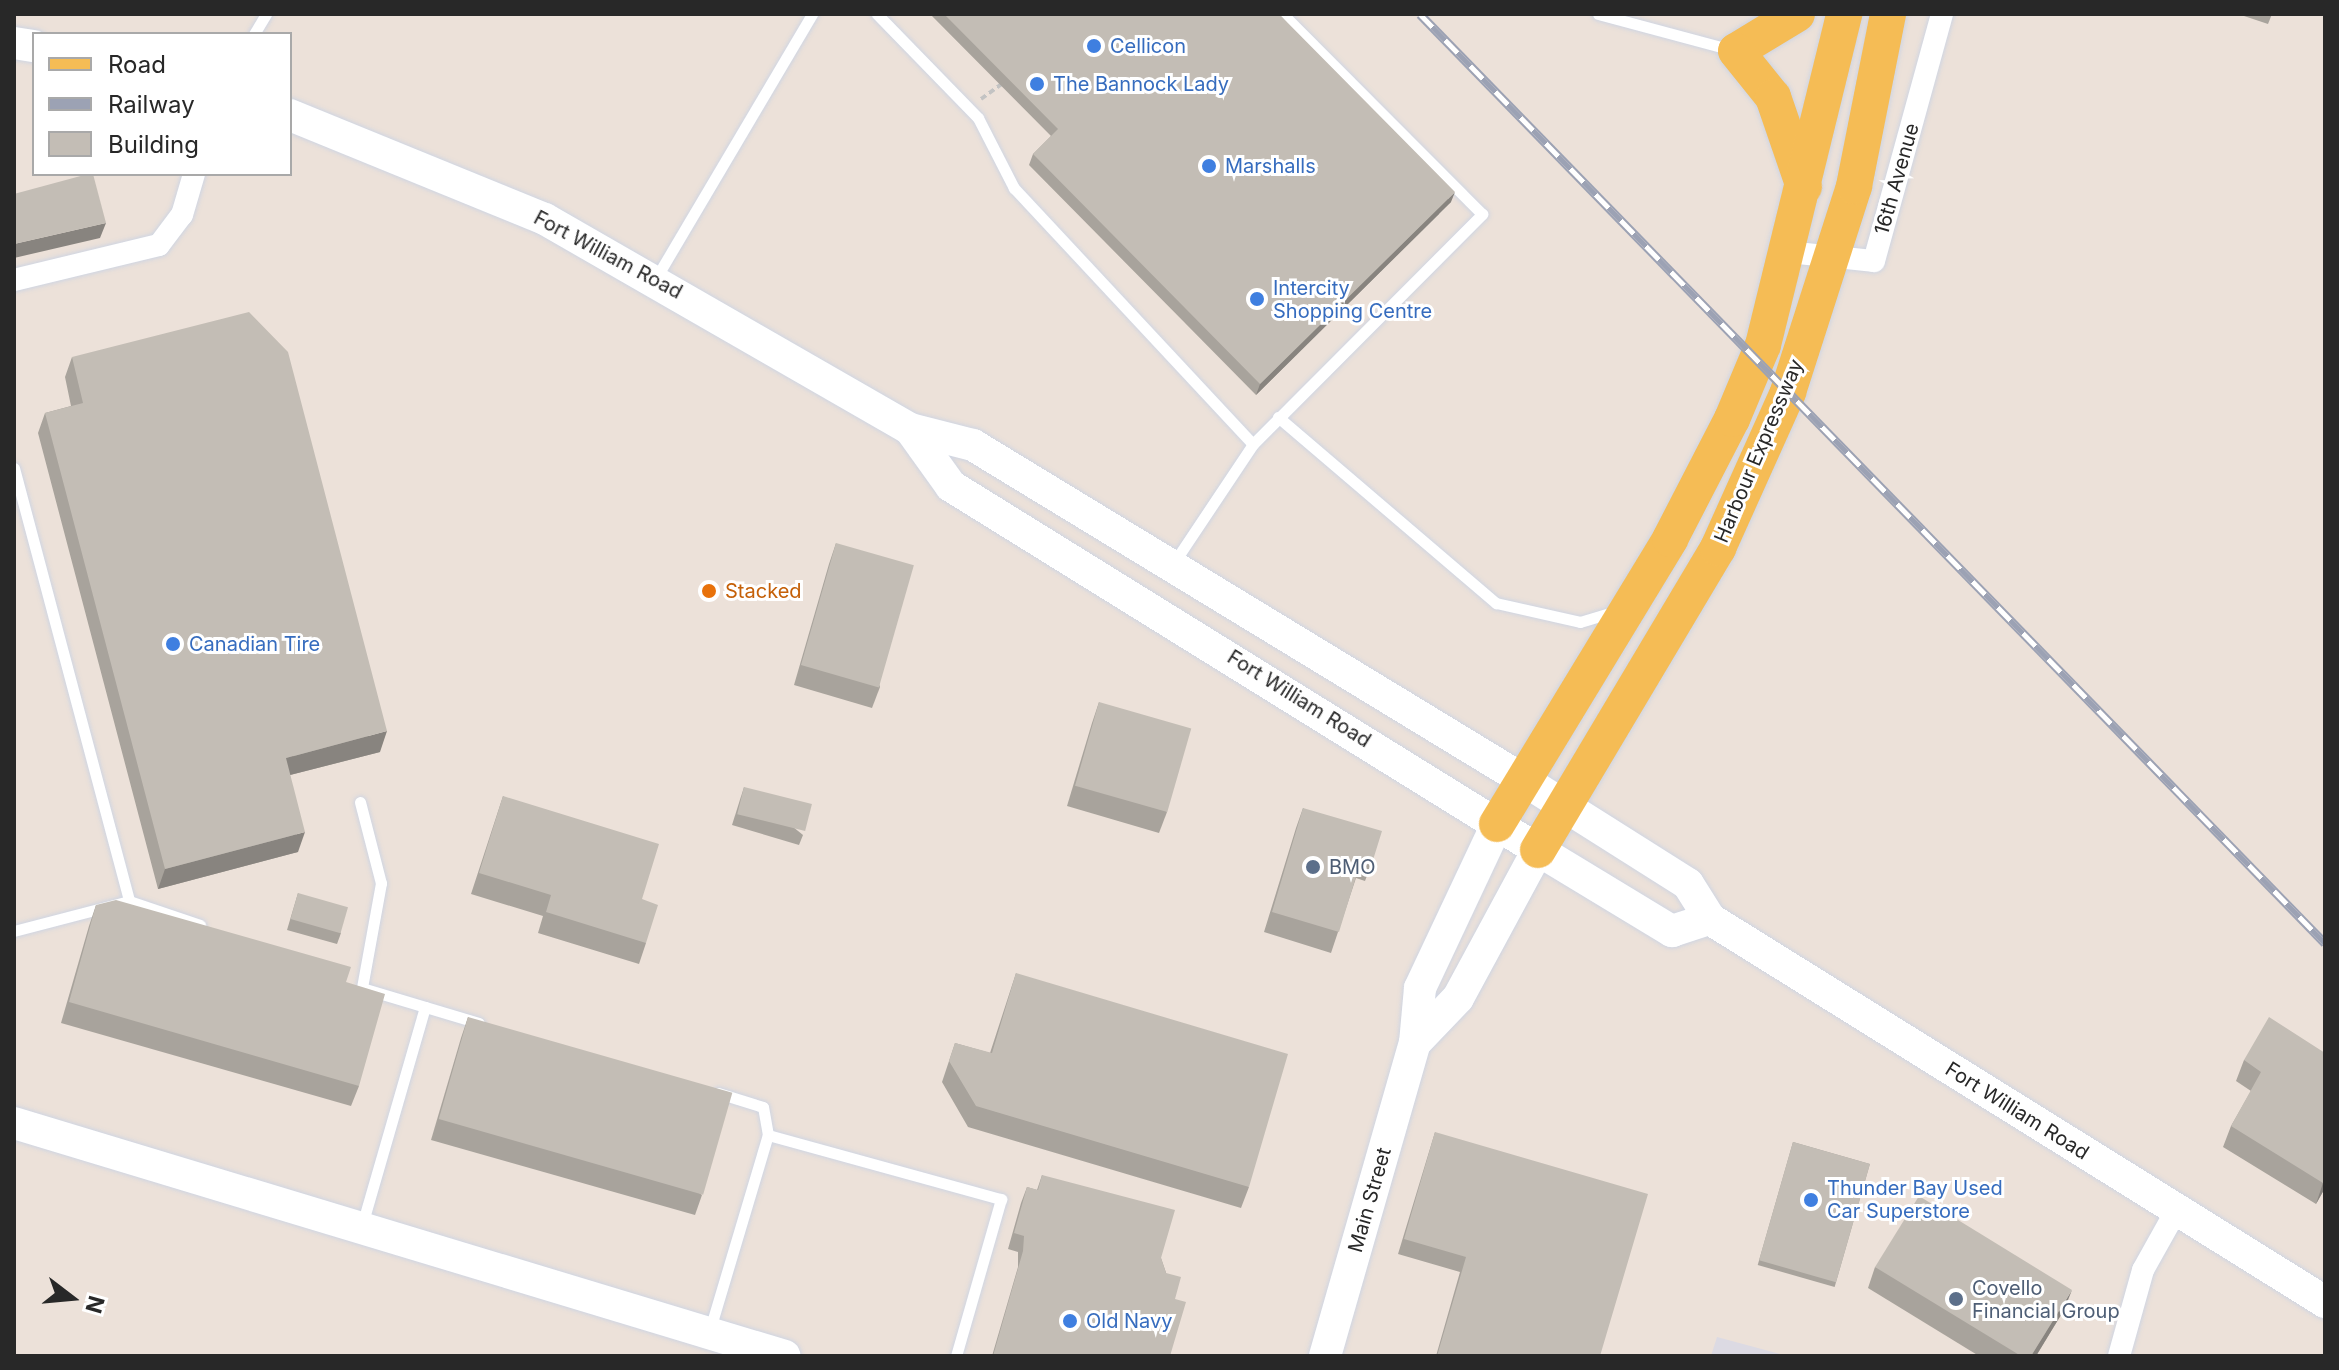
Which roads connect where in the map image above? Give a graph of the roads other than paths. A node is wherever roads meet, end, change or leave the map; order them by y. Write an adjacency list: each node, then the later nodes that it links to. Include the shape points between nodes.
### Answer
1 (266, 14): 10 (lane)
2 (812, 14): 17 (lane)
3 (877, 14): 21 (lane, via 970,108 1014,188)
4 (1283, 14): 19 (lane, via 1482,214)
5 (1598, 14): 11 (lane)
6 (1797, 14): 11 (main road)
7 (1844, 14): 14 (main road, Harbour Expressway)
8 (1888, 14): 16 (main road, Harbour Expressway)
9 (1942, 14): 16 (street, 16th Avenue, via 1874,261)
10 (255, 32)
11 (1736, 51): 14 (main road, via 1773,97)
12 (292, 116): 17 (main road, Fort William Road, via 545,219)
13 (193, 176): 18 (street, via 182,215 159,245)
14 (1804, 187): 15 (main road, Harbour Expressway)
15 (1788, 252): 16 (street, 16th Avenue); 24 (main road, Harbour Expressway, via 1763,345 1732,419)
16 (1834, 255): 27 (main road, Harbour Expressway, via 1788,392 1718,548)
17 (656, 278): 20 (main road, Fort William Road)
18 (14, 280)
19 (1278, 417): 21 (lane); 24 (lane, via 1496,603 1580,622)
20 (910, 429): 23 (main road, Fort William Road, via 973,445); 28 (main road, Fort William Road, via 951,486)
21 (1253, 444): 23 (lane)
22 (14, 468): 30 (lane)
23 (1171, 567): 25 (main road, Fort William Road)
24 (1624, 608): 25 (main road, Harbour Expressway)
25 (1522, 779): 27 (main road, Fort William Road); 28 (main road, Harbour Expressway)
26 (360, 802): 35 (lane, via 381,883)
27 (1565, 807): 29 (main road, Harbour Expressway); 31 (main road, Fort William Road, via 1688,884)
28 (1497, 824): 29 (main road, Fort William Road); 38 (main road, Main Street, via 1420,988)
29 (1538, 850): 31 (main road, Fort William Road, via 1672,931); 38 (main road, Main Street, via 1458,998)
30 (129, 901): 32 (lane); 33 (lane)
31 (1710, 919): 42 (main road, Fort William Road)
32 (215, 929)
33 (14, 931)
34 (348, 970): 35 (lane)
35 (363, 974): 36 (lane, via 362,988)
36 (425, 1007): 37 (lane); 43 (lane)
37 (499, 1029)
38 (1415, 1043): 48 (main road, Main Street)
39 (707, 1089): 41 (lane, via 763,1107)
40 (17, 1128): 43 (main road)
41 (768, 1135): 45 (lane); 47 (lane, via 1001,1199)
42 (2176, 1211): 44 (main road, Fort William Road); 49 (street, via 2143,1270)
43 (360, 1232): 45 (main road)
44 (2325, 1302)
45 (709, 1334): 46 (main road)
46 (785, 1356)
47 (956, 1356)
48 (1325, 1356)
49 (2119, 1356)

